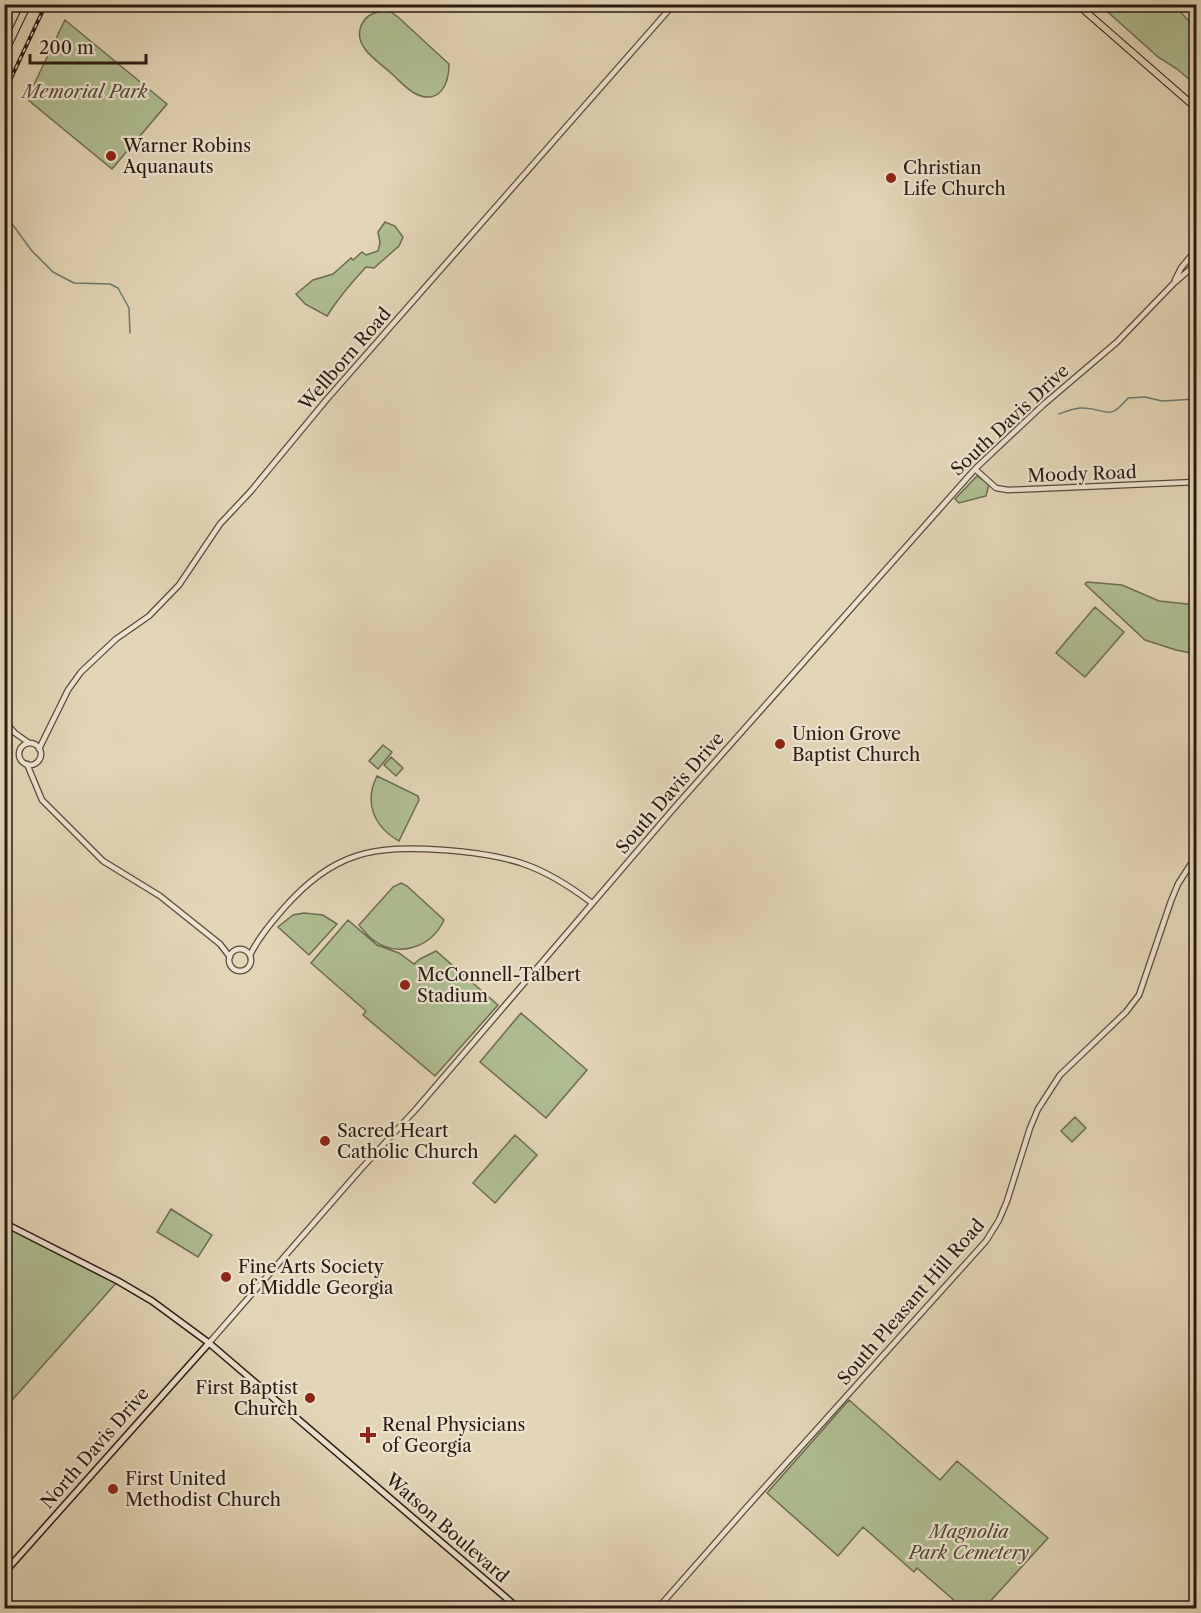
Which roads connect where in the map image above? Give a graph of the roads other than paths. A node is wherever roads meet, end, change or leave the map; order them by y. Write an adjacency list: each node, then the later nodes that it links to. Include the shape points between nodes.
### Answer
1 (28, 4): 6 (main road)
2 (674, 4): 15 (street, Wellborn Road, via 220,524 179,585 149,616 108,645 81,672)
3 (1077, 4): 7 (main road)
4 (1192, 4): 5 (street)
5 (1197, 8)
6 (4, 54)
7 (1197, 108)
8 (1197, 250): 10 (street, South Davis Drive)
9 (1197, 264): 10 (street, South Davis Drive)
10 (1174, 283): 11 (street, South Davis Drive, via 1117,342)
11 (975, 469): 12 (street, Moody Road, via 992,485 1005,489); 23 (street, South Davis Drive)
12 (1197, 482)
13 (4, 721): 14 (street)
14 (15, 733): 16 (street); 17 (street)
15 (47, 734): 16 (street); 18 (street, Wellborn Road)
16 (32, 744): 17 (street); 18 (street)
17 (20, 748): 19 (street, via 20,758)
18 (39, 749): 20 (street)
19 (27, 764): 20 (street); 21 (street)
20 (35, 764): 21 (street)
21 (34, 780): 25 (street, via 42,800 103,861 160,896)
22 (1197, 856): 34 (street, South Pleasant Hill Road, via 1178,884 1139,995 1060,1075 1038,1109 1007,1201 986,1241)
23 (592, 903): 24 (street, via 550,874 503,856 422,848 382,850 342,861 313,879); 31 (street, South Davis Drive)
24 (255, 943): 26 (street); 28 (street)
25 (220, 944): 27 (street); 29 (street)
26 (244, 950): 27 (street); 28 (street)
27 (236, 951): 29 (street)
28 (250, 956): 29 (street, via 248,968 240,971 231,966)
29 (230, 957)
30 (4, 1223): 31 (main road, Watson Boulevard, via 118,1281)
31 (208, 1343): 32 (main road, North Davis Drive); 33 (main road, Watson Boulevard)
32 (4, 1573)
33 (518, 1608)
34 (658, 1608)

